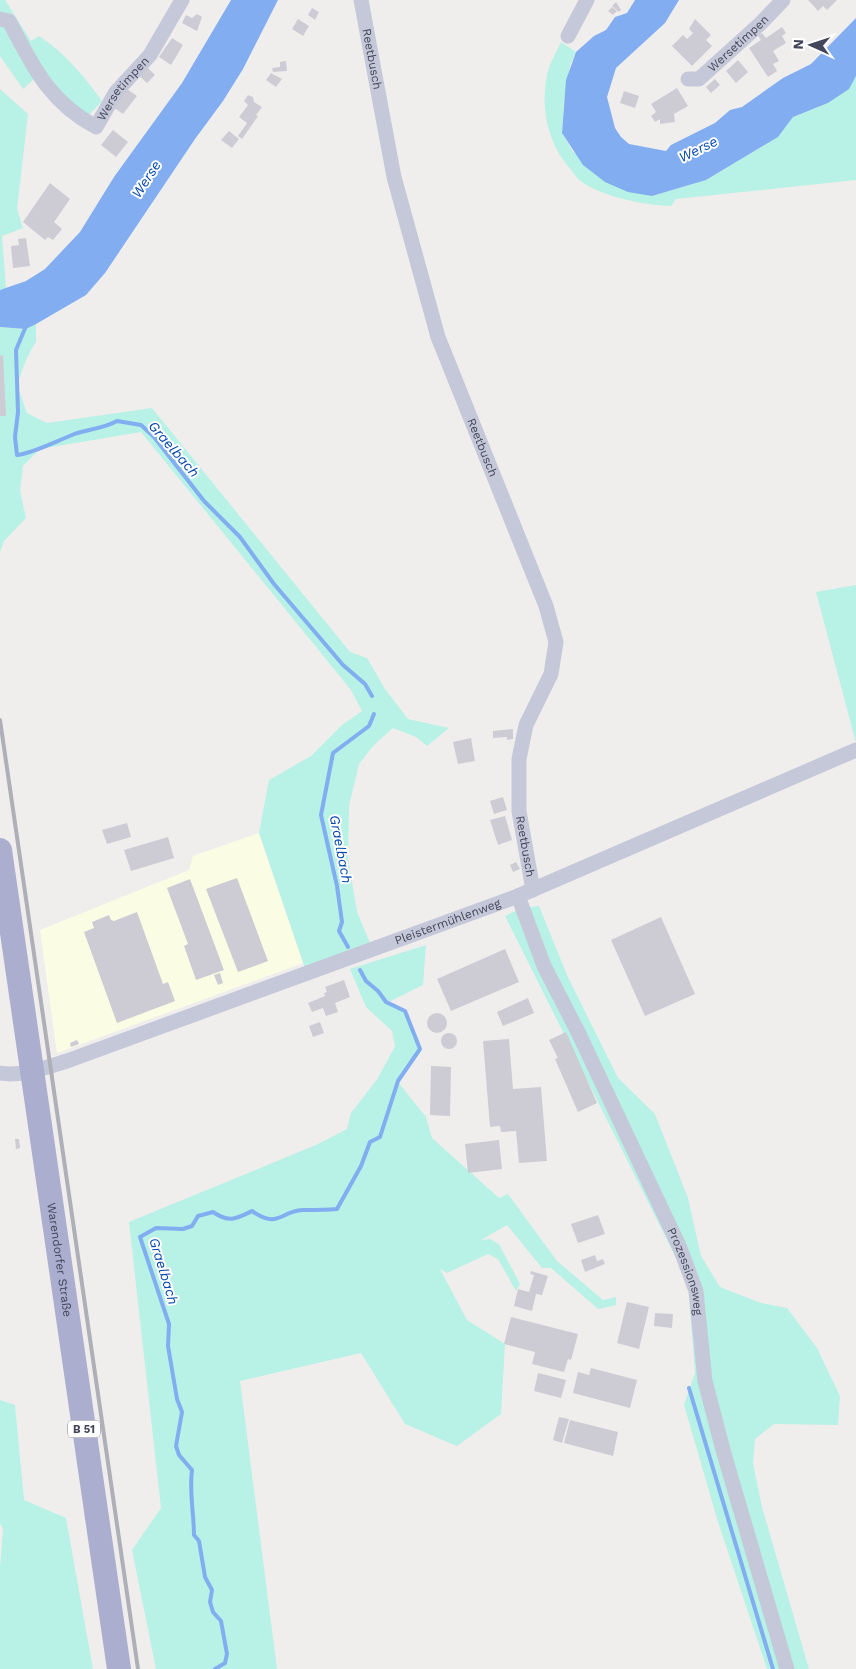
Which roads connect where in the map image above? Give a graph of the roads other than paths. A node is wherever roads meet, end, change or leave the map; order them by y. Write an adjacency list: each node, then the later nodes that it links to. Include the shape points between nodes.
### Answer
1 (182, 0): 5 (street, Wersetimpen, via 150,55 116,92 96,127 77,116 41,81 9,21)
2 (361, 0): 10 (street, Reetbusch, via 394,177 438,337 546,606 556,642 551,674 526,725 519,759 519,812)
3 (587, 0): 6 (street)
4 (783, 0): 7 (street, Wersetimpen, via 699,79)
5 (0, 19)
6 (568, 36)
7 (688, 79)
8 (856, 750): 10 (street, Pleistermühlenweg)
9 (0, 850): 12 (main road, Warendorfer Straße / B 51)
10 (533, 890): 11 (street, Pleistermühlenweg)
11 (518, 896): 12 (street, Pleistermühlenweg, via 175,1023 67,1061); 15 (street, Prozessionsweg, via 553,987 578,1032 680,1248 696,1291 705,1381)
12 (31, 1070): 13 (street, Pleistermühlenweg); 14 (main road, Warendorfer Straße / B 51)
13 (0, 1073)
14 (119, 1669)
15 (788, 1669)

